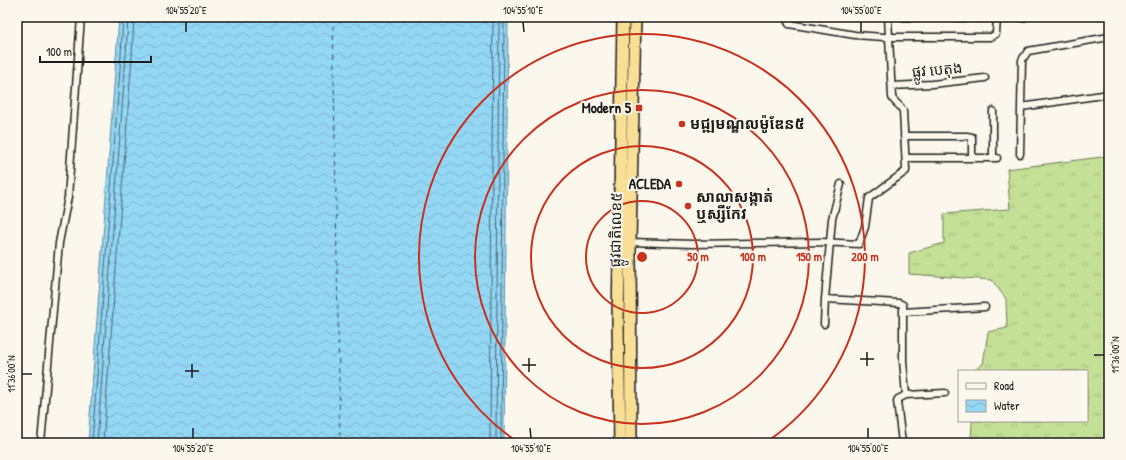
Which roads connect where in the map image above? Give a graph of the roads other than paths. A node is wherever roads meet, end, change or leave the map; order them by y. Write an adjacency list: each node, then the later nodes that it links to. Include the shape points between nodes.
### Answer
1 (81, 17): 28 (street, via 68,198 60,243)
2 (623, 17): 29 (highway, ផ្លូវជាតិលេខ៥, via 618,276)
3 (635, 17): 20 (highway, ផ្លូវជាតិលេខ៥)
4 (786, 17): 9 (street, via 789,24)
5 (888, 17): 9 (street)
6 (903, 17): 7 (street)
7 (997, 18): 9 (street, via 996,34 992,37)
8 (1109, 37): 13 (street, via 1028,51 1022,60)
9 (889, 38): 11 (street)
10 (985, 78): 11 (street, ផ្លូវ បេតុង)
11 (892, 86): 15 (street, via 893,100 903,111)
12 (1109, 94): 13 (street)
13 (1021, 107): 16 (street)
14 (993, 111): 18 (street, via 995,158)
15 (904, 136): 17 (street); 18 (street, via 972,137)
16 (1020, 154)
17 (906, 158): 18 (street); 21 (street, via 906,171 869,198 860,242 857,245)
18 (972, 158)
19 (841, 184): 21 (street, via 832,219)
20 (630, 242): 21 (street); 30 (highway, ផ្លូវជាតិលេខ៥)
21 (830, 242): 22 (street)
22 (825, 299): 24 (street, via 899,303 903,305); 25 (street)
23 (985, 307): 24 (street)
24 (903, 312): 27 (street)
25 (824, 324)
26 (945, 393): 27 (street)
27 (906, 395): 31 (street, via 897,401)
28 (41, 443)
29 (620, 443)
30 (632, 443)
31 (902, 443)

